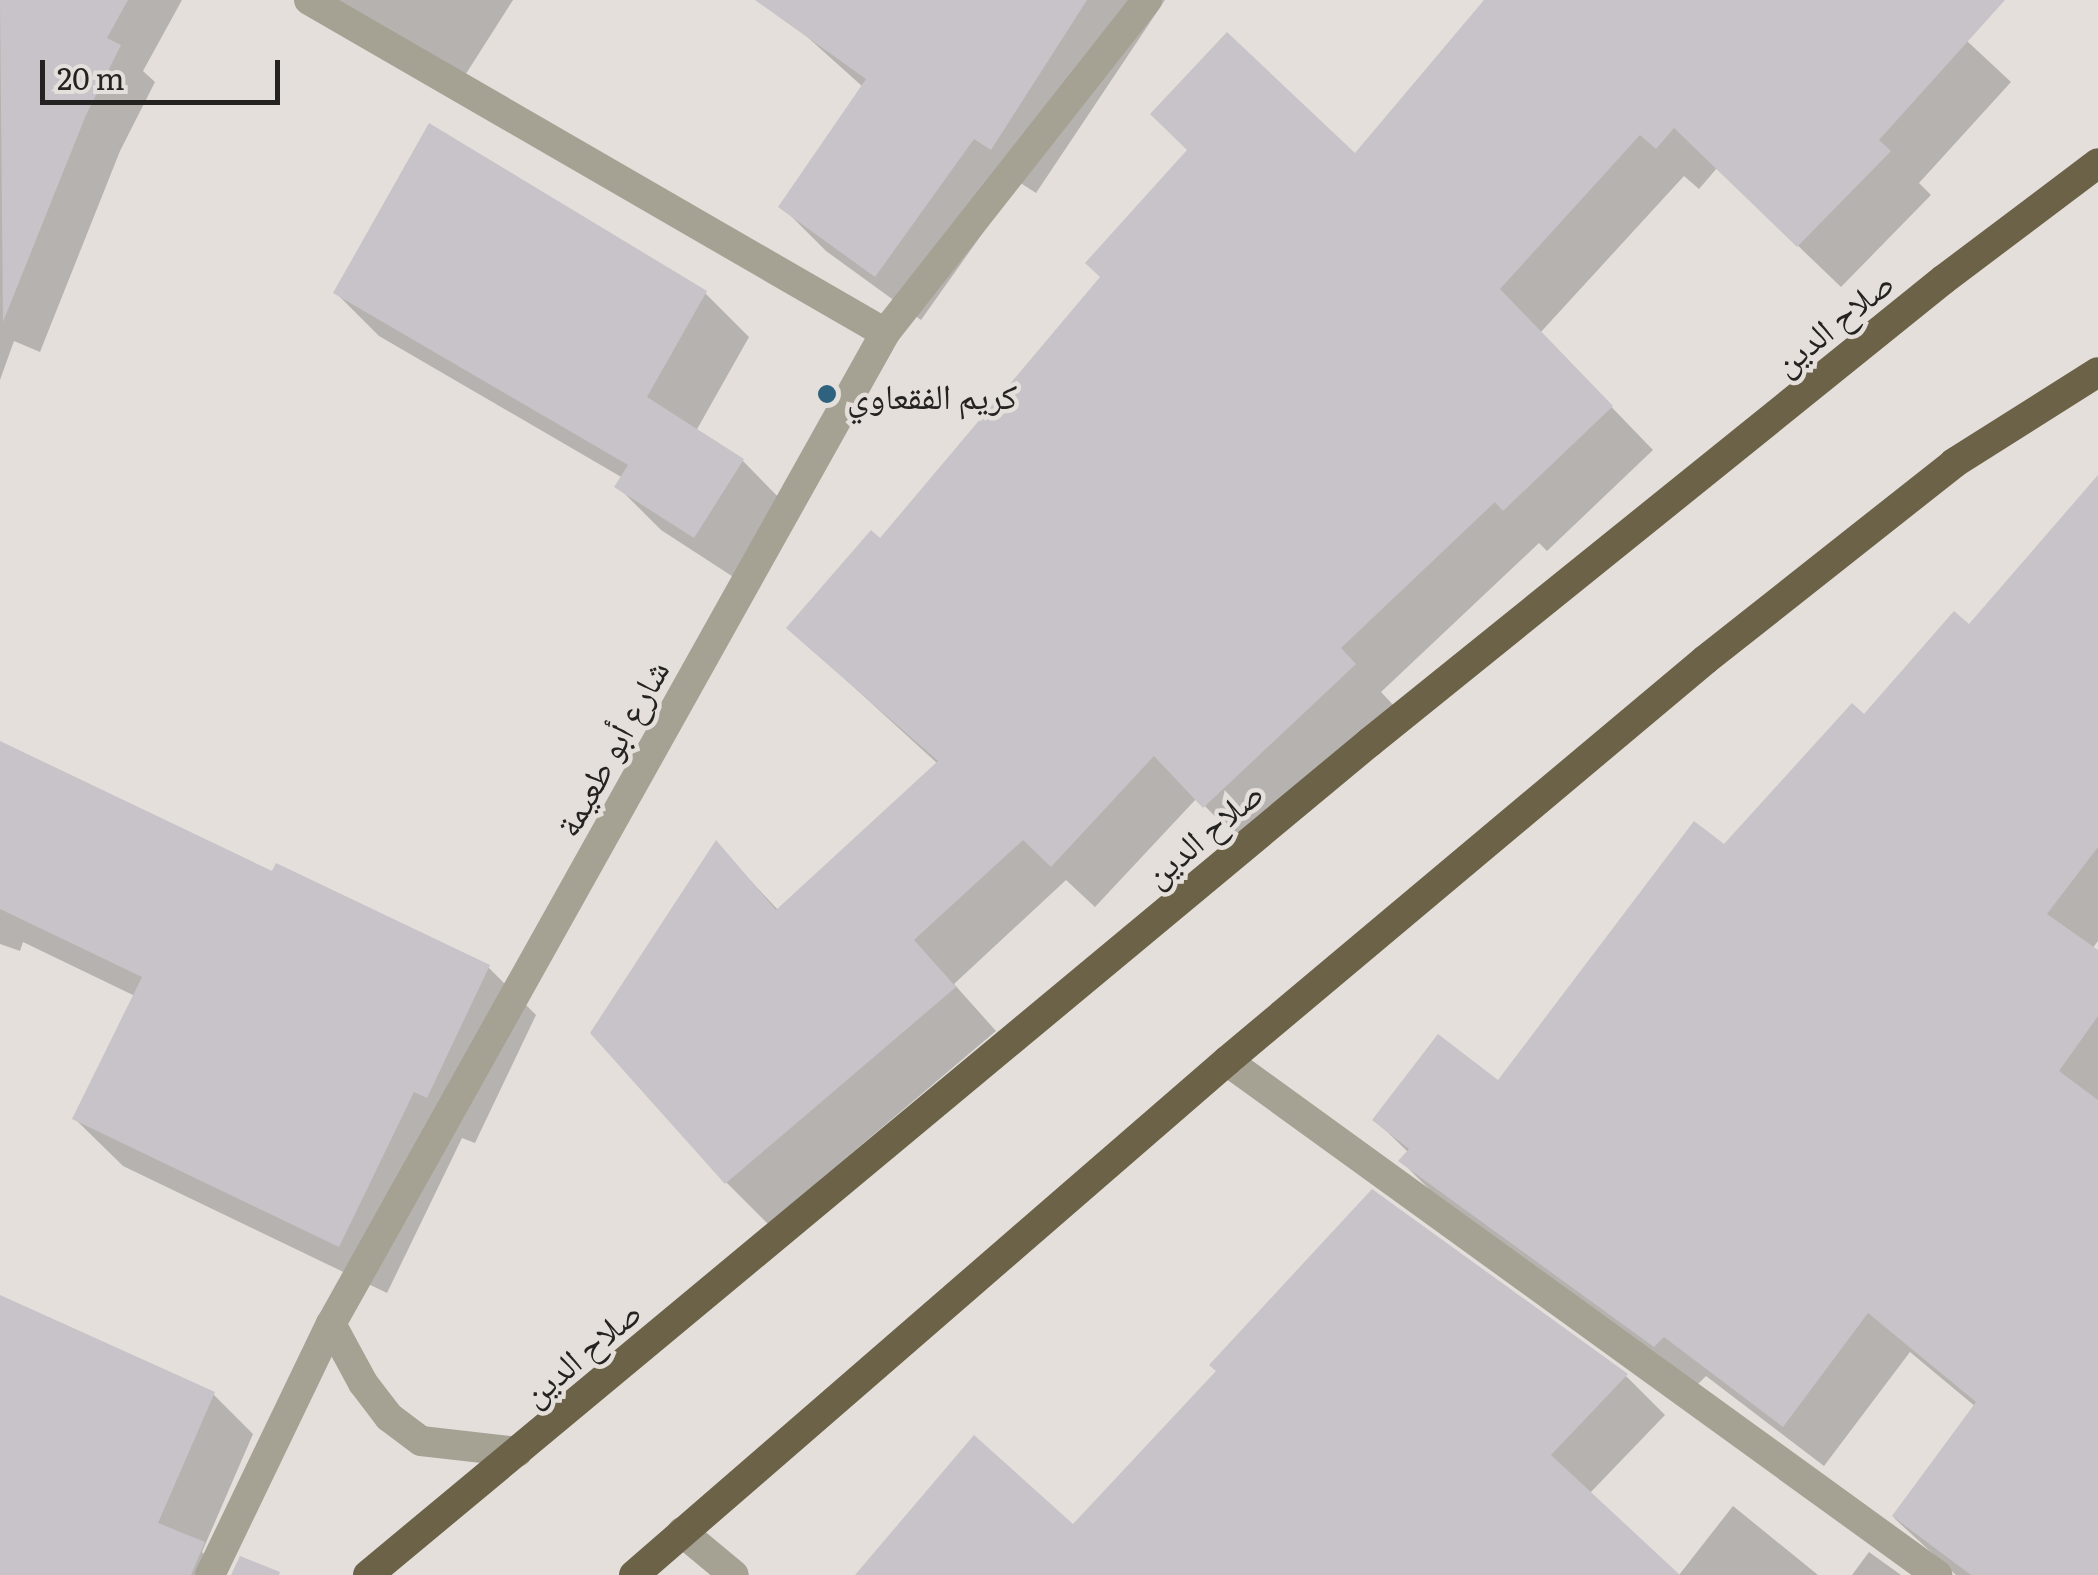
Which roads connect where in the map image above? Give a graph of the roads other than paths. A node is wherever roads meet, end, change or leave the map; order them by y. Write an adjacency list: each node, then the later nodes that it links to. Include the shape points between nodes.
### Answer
1 (309, 0): 4 (street)
2 (1147, 0): 4 (street, شارع أبو طعيمة)
3 (2098, 163): 8 (highway, صلاح الدين, via 1370,742)
4 (884, 334): 7 (street, شارع أبو طعيمة)
5 (2098, 372): 6 (highway, via 1954,463)
6 (1227, 1061): 9 (highway); 14 (street)
7 (330, 1324): 8 (street, via 363,1384 389,1417 421,1441); 10 (street, شارع أبو طعيمة)
8 (518, 1452): 11 (highway, صلاح الدين)
9 (682, 1532): 12 (highway); 13 (street)
10 (210, 1575)
11 (368, 1575)
12 (634, 1575)
13 (734, 1575)
14 (1937, 1575)

